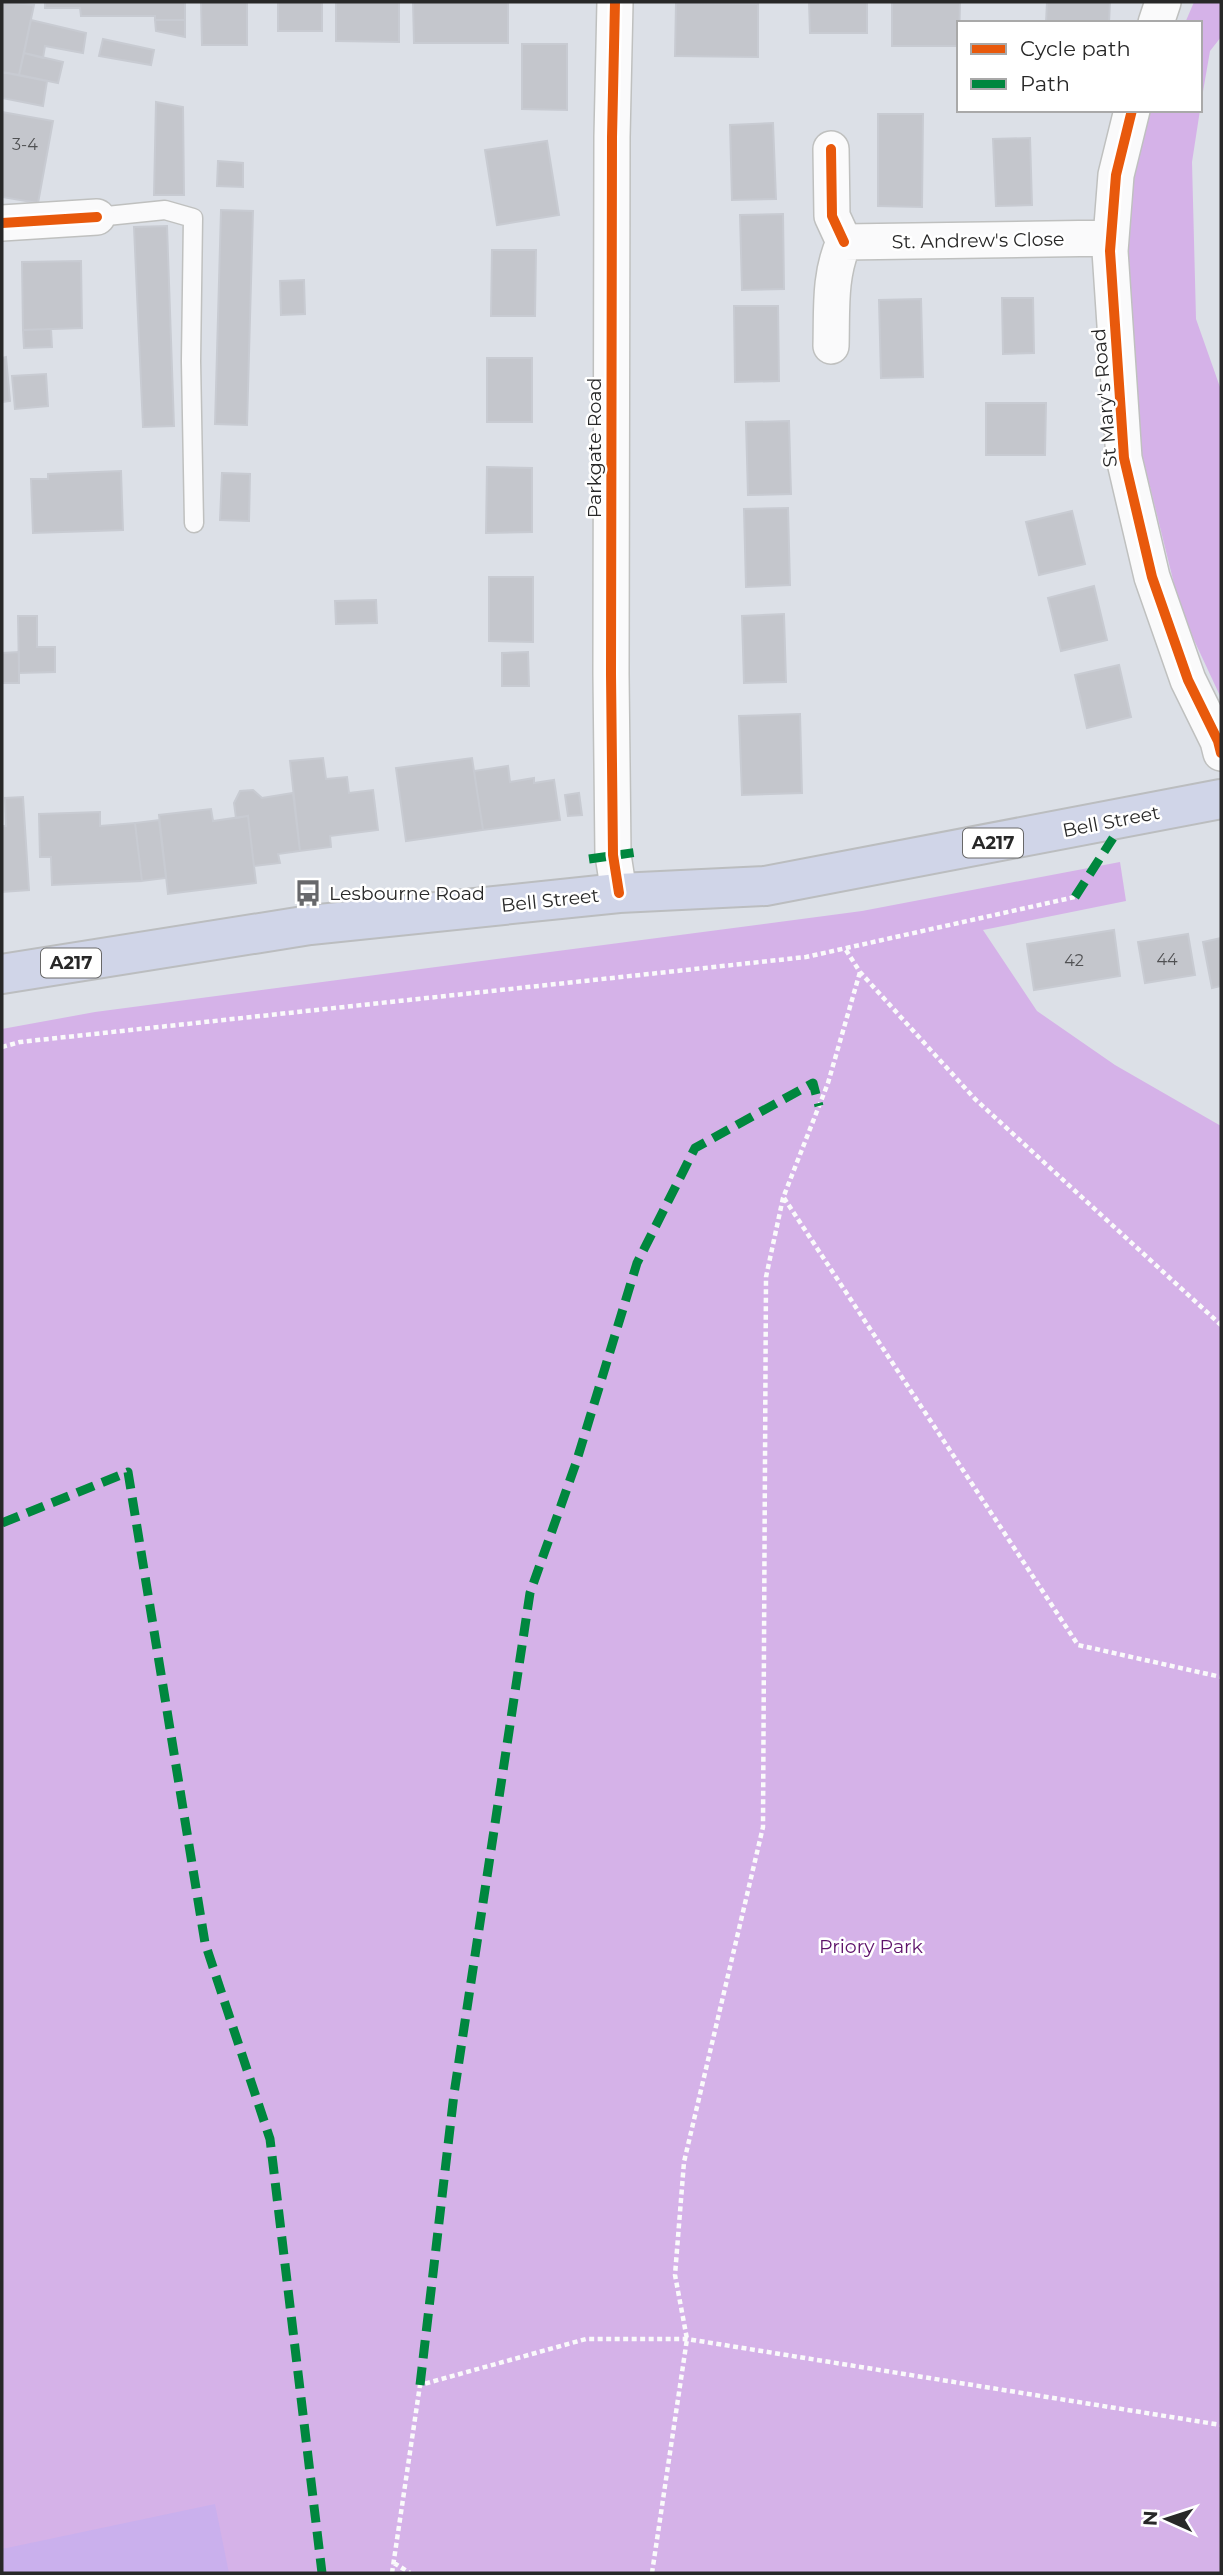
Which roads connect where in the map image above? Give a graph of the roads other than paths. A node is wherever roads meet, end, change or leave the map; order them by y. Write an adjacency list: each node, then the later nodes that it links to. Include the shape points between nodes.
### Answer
1 (615, 2): 14 (street, Parkgate Road, via 611,688 614,855)
2 (1163, 2): 3 (street)
3 (1157, 21)
4 (1132, 112): 8 (street, St Mary's Road, via 1116,174)
5 (831, 149): 9 (street, via 832,216)
6 (97, 217): 7 (street); 11 (lane, via 165,210 193,218)
7 (2, 223)
8 (1111, 238): 9 (street, St. Andrew's Close); 12 (street, St Mary's Road, via 1124,458 1152,577 1188,680)
9 (844, 242): 10 (street, via 832,279)
10 (831, 346)
11 (194, 523)
12 (1221, 753)
13 (1221, 799): 14 (main road, Bell Street / A217, via 765,886)
14 (619, 893): 15 (main road, Bell Street / A217, via 310,925)
15 (2, 974)

